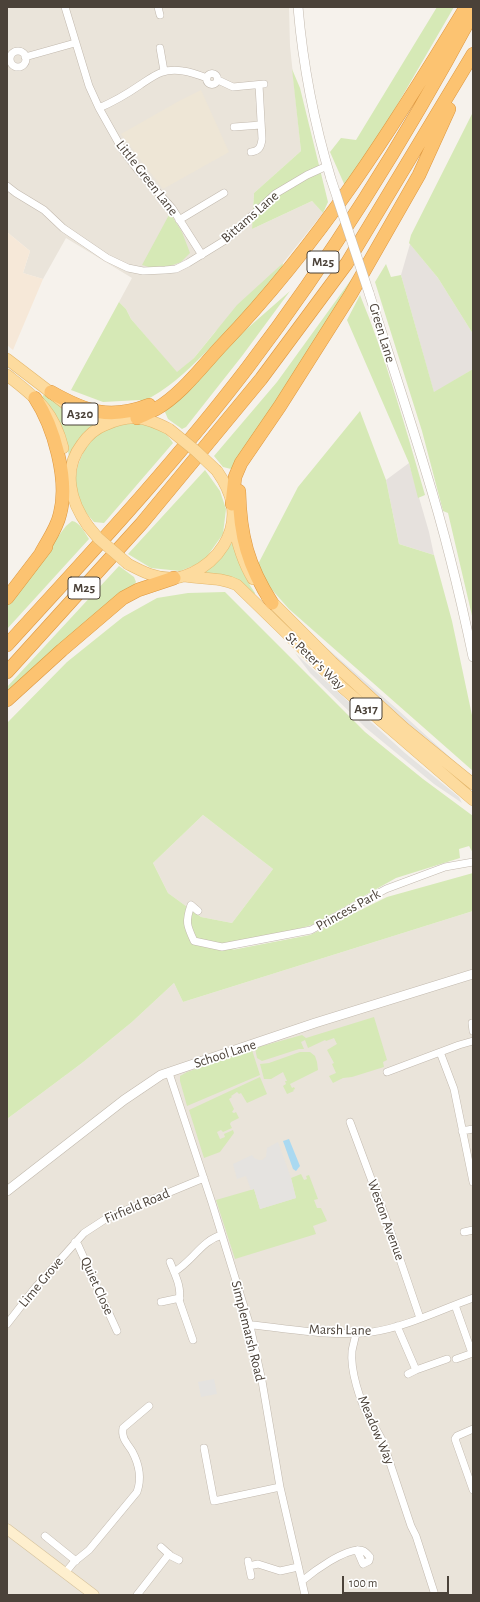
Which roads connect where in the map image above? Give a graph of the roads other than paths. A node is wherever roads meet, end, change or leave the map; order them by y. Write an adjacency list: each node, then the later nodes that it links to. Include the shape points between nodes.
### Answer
1 (64, 7): 7 (street, Little Green Lane)
2 (158, 7): 6 (street)
3 (298, 7): 17 (street, Green Lane, via 309,94)
4 (466, 7): 23 (highway, M25, via 346,194 289,269)
5 (473, 13): 37 (highway, M25, via 439,77 382,173 316,274 248,367 189,440)
6 (160, 15)
7 (75, 43): 10 (street); 13 (street, Little Green Lane)
8 (160, 48): 11 (street)
9 (473, 54): 12 (highway, M25)
10 (25, 57)
11 (164, 71): 13 (street, via 149,77 140,85); 14 (street, via 183,71 206,78 213,74 218,80 233,86 262,84)
12 (457, 82): 29 (highway, M25, via 446,115 419,175 336,320); 39 (highway, M25, via 347,263 261,379 142,523)
13 (99, 108): 20 (street, Little Green Lane, via 122,149 172,208)
14 (261, 125): 15 (street); 16 (street, via 261,146)
15 (234, 128)
16 (251, 152)
17 (327, 166): 21 (street, Bittams Lane, via 307,174 275,194 227,239); 38 (street, Green Lane, bridge, via 426,471 460,596)
18 (7, 186): 21 (street, Bittams Lane, via 44,210 63,228 107,258 128,268 143,271 176,268)
19 (224, 194): 20 (street, via 209,198)
20 (179, 220): 21 (street, Little Green Lane)
21 (202, 255)
22 (7, 359): 25 (main road, A320)
23 (208, 360): 25 (highway, M25, via 161,397 134,410 104,413 91,411); 27 (highway, M25, via 197,374 169,399)
24 (7, 375): 26 (main road, A320)
25 (51, 392): 28 (main road, A320, via 82,416)
26 (35, 398): 30 (main road, A320, via 48,410 54,421); 33 (highway, via 44,411 54,436 63,495 58,522)
27 (137, 418): 28 (main road, St Peter's Way); 31 (main road, St Peter's Way, bridge, via 155,422 169,429 196,451 217,471 228,489)
28 (114, 421): 30 (main road, via 88,436 78,449 73,460)
29 (254, 446): 31 (highway, M25, via 241,463 235,477); 36 (highway, M25, via 247,460 239,492 241,523 251,564)
30 (71, 486): 33 (highway, via 65,517); 34 (main road, St Peter's Way, bridge, via 79,514 98,538 128,564 158,577)
31 (232, 504): 32 (main road, St Peter's Way)
32 (233, 522): 34 (main road, via 216,557 206,565); 36 (main road, St Peter's Way / A317, via 237,545 245,566 256,585)
33 (41, 553): 35 (highway)
34 (180, 577): 40 (highway, M25, via 138,590 123,598); 42 (main road, St Peter's Way / A317, via 226,580 236,585 343,688)
35 (7, 598)
36 (272, 603): 41 (main road, St Peter's Way / A317, via 404,728)
37 (7, 645)
38 (473, 657)
39 (7, 672)
40 (7, 700)
41 (473, 784)
42 (473, 800)
43 (473, 862): 44 (street, Princess Park, via 446,867 386,889 311,930 250,942 222,946 194,941 187,924 187,915 191,906)
44 (198, 911)
45 (473, 974): 50 (street, School Lane)
46 (472, 1023): 47 (street)
47 (473, 1031)
48 (473, 1041): 49 (street)
49 (440, 1052): 51 (street); 54 (street, via 454,1089)
50 (169, 1072): 55 (street, Simplemarsh Road); 57 (street, School Lane, via 151,1080)
51 (387, 1072)
52 (350, 1122): 68 (street, Weston Avenue)
53 (473, 1129): 54 (street)
54 (462, 1131): 56 (street)
55 (204, 1178): 60 (street, Simplemarsh Road); 61 (street, Firfield Road, via 107,1218)
56 (473, 1182)
57 (7, 1191)
58 (473, 1230): 59 (street)
59 (464, 1232)
60 (222, 1235): 63 (street, via 210,1240 184,1266); 70 (street, Simplemarsh Road)
61 (75, 1242): 69 (street, Lime Grove); 72 (street, Quiet Close)
62 (170, 1262): 63 (street)
63 (174, 1272): 64 (street, via 179,1284)
64 (180, 1298): 66 (street); 74 (street)
65 (473, 1298): 67 (street, Marsh Lane)
66 (161, 1302)
67 (455, 1305): 68 (street, Marsh Lane); 75 (street)
68 (420, 1318): 71 (street, Marsh Lane)
69 (7, 1324)
70 (250, 1326): 73 (street, Marsh Lane); 83 (street, Simplemarsh Road)
71 (397, 1326): 73 (street, Marsh Lane); 78 (street)
72 (118, 1331)
73 (356, 1333): 99 (street, Meadow Way, via 352,1361 358,1389 383,1442)
74 (193, 1340)
75 (473, 1353): 77 (street)
76 (447, 1358): 78 (street)
77 (456, 1359)
78 (416, 1370): 79 (street)
79 (408, 1374)
80 (149, 1406): 91 (street, via 123,1428 122,1433 140,1473 137,1492 89,1550)
81 (473, 1429): 84 (street, via 455,1438)
82 (204, 1448): 83 (street, via 214,1501)
83 (280, 1487): 92 (street, Simplemarsh Road)
84 (473, 1490)
85 (7, 1529): 93 (main road)
86 (45, 1536): 91 (street)
87 (161, 1547): 89 (street)
88 (357, 1550): 95 (street, via 326,1563)
89 (169, 1554): 90 (street); 97 (street)
90 (179, 1560)
91 (76, 1561): 93 (street)
92 (298, 1567): 94 (street, via 280,1571 258,1564 248,1564); 95 (street, Simplemarsh Road)
93 (65, 1573): 96 (main road)
94 (252, 1576)
95 (302, 1581): 98 (street, Simplemarsh Road)
96 (94, 1595)
97 (137, 1595)
98 (305, 1595)
99 (435, 1595)

